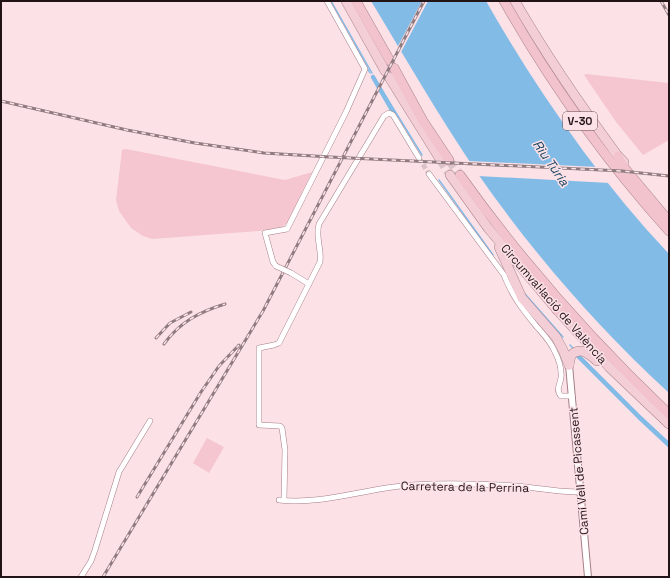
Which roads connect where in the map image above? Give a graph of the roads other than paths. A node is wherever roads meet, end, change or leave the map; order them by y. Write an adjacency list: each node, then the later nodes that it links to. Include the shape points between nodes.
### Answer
1 (327, 1): 16 (street, bridge, via 365,69 287,229 265,233 276,266)
2 (346, 1): 6 (highway)
3 (356, 1): 6 (highway)
4 (504, 1): 15 (highway, V-30, via 578,118 616,170)
5 (515, 1): 7 (highway, V-30, via 553,64)
6 (389, 69): 9 (highway, via 423,121)
7 (618, 156): 12 (highway, V-30); 13 (highway, via 622,165)
8 (419, 158): 16 (street, via 392,115 388,113 384,116 319,224 317,229 322,254)
9 (444, 160)
10 (429, 174): 19 (street, via 504,275 518,303 548,340 562,373 558,392 561,396)
11 (455, 175): 14 (highway, Circumval·lació de València)
12 (669, 215)
13 (669, 221)
14 (491, 226): 17 (highway, via 518,291 556,337); 18 (highway, Circumval·lació de València, via 499,232 557,310); 20 (highway, Circumval·lació de València, via 607,354)
15 (669, 232)
16 (309, 284): 23 (street, Carretera de la Perrina, via 279,343 259,348 259,425 282,428 285,450 282,500 335,497 380,488 426,484 514,486)
17 (569, 365): 18 (highway, via 571,355 582,351); 19 (street, Camí Vell de Picassent)
18 (609, 367): 22 (highway, Circumval·lació de València)
19 (572, 396): 23 (street, Camí Vell de Picassent)
20 (669, 414)
21 (150, 421): 24 (street, via 119,472 95,550)
22 (669, 424)
23 (580, 492): 25 (street, Camí Vell de Picassent)
24 (81, 577)
25 (588, 577)

